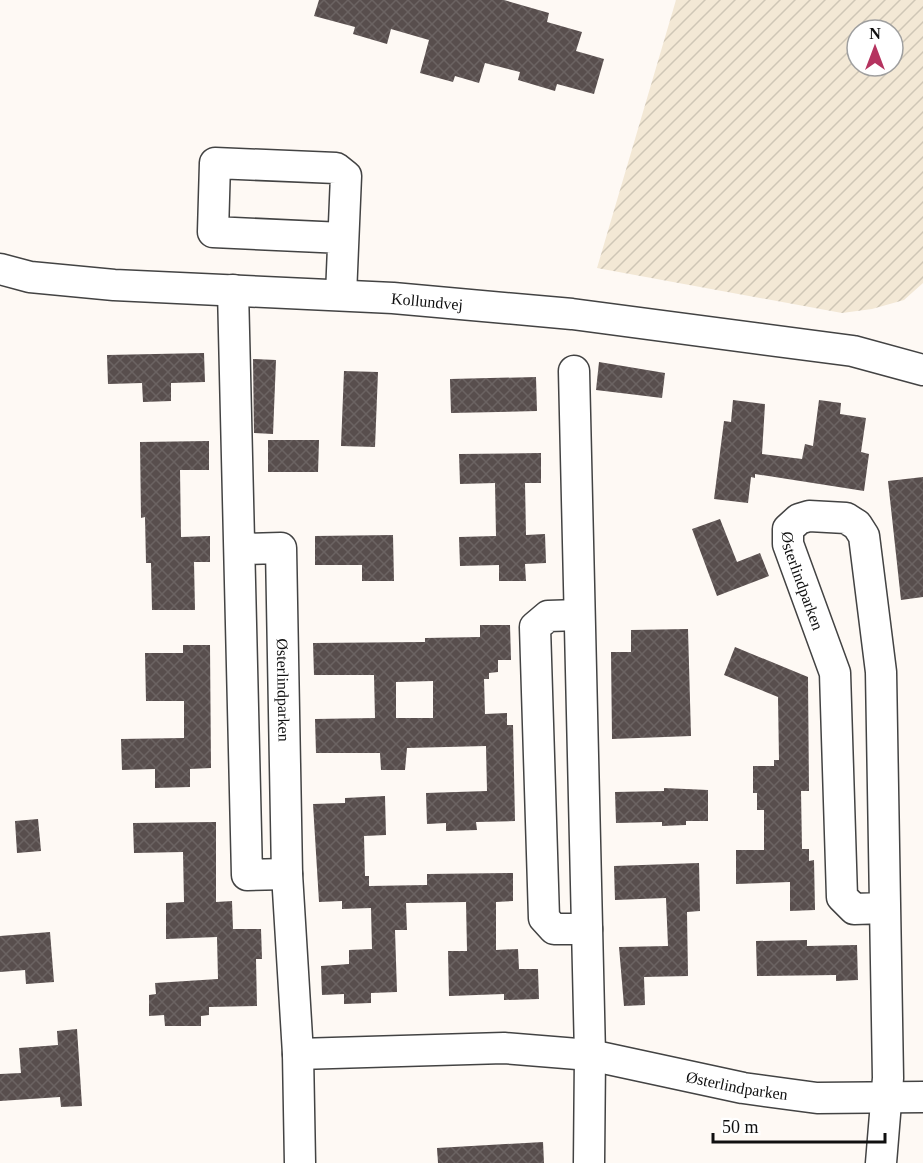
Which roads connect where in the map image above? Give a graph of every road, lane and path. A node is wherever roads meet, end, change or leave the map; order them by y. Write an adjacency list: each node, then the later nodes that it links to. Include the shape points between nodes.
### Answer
1 (343, 238): 1 (street, via 346,176 336,168 215,163 213,232); 4 (street)
2 (0, 269): 3 (street, Kollundvej, via 30,277 114,285)
3 (241, 283): 4 (street, Kollundvej, via 308,283); 9 (street)
4 (341, 295): 6 (street, Kollundvej, via 572,314)
5 (923, 347): 6 (street, Kollundvej)
6 (853, 351): 7 (street, Kollundvej)
7 (923, 370)
8 (574, 371): 10 (street)
9 (240, 549): 11 (street, via 247,875); 11 (street, Østerlindparken, via 281,548)
10 (579, 615): 13 (street); 13 (street, via 548,616 535,627 544,918 554,929)
11 (287, 874): 14 (street, Østerlindparken)
12 (885, 908): 12 (street, Østerlindparken, via 881,672 864,536 846,518 809,516 799,519 788,530 788,544 835,673 842,897 854,909); 17 (street, Østerlindparken)
13 (587, 929): 15 (street)
14 (298, 1054): 15 (street, Østerlindparken, via 504,1048); 18 (street, Østerlindparken)
15 (590, 1055): 17 (street, Østerlindparken, via 743,1088 817,1098); 19 (street)
16 (923, 1097): 17 (street, Østerlindparken)
17 (887, 1098): 20 (street, Østerlindparken)
18 (300, 1163)
19 (589, 1163)
20 (881, 1163)

